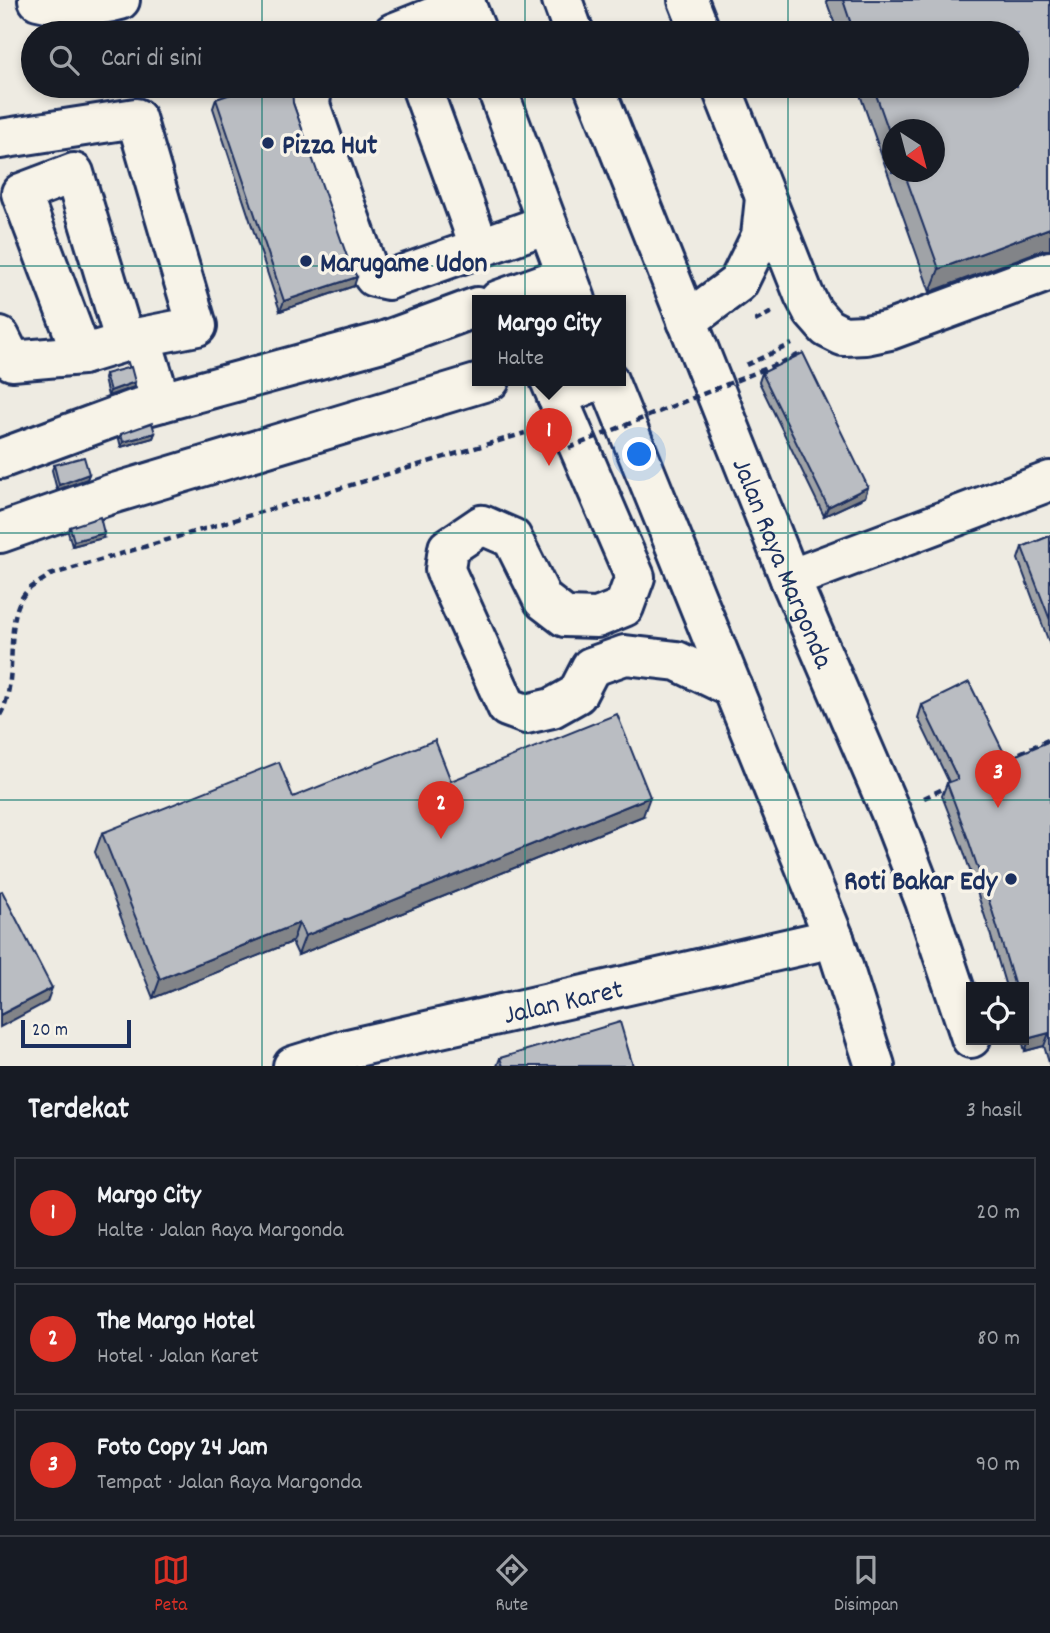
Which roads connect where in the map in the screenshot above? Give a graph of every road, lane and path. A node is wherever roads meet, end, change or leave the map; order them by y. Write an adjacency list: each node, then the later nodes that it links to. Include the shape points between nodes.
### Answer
1 (38, 0): 2 (main road, via 62,6)
2 (120, 0)
3 (562, 0): 7 (main road)
4 (688, 0): 8 (main road)
5 (469, 12): 6 (main road)
6 (438, 21)
7 (570, 21)
8 (696, 21)
9 (311, 98): 17 (main road, via 374,277 388,279)
10 (425, 98): 17 (main road)
11 (500, 98): 16 (main road)
12 (599, 98): 23 (main road, Jalan Raya Margonda)
13 (727, 98): 15 (main road)
14 (0, 139): 26 (main road, via 136,118 197,326)
15 (765, 198): 21 (main road); 23 (main road, via 761,236 737,283)
16 (547, 224): 17 (main road); 19 (main road)
17 (480, 247)
18 (1050, 271): 21 (main road, via 866,335 844,336 827,328)
19 (571, 288): 20 (main road)
20 (529, 295)
21 (804, 295): 24 (path)
22 (472, 309): 34 (main road, via 382,342)
23 (687, 321): 40 (main road, Jalan Raya Margonda)
24 (745, 326)
25 (0, 337): 30 (main road, via 12,361)
26 (133, 340): 30 (main road); 30 (main road, via 74,173 21,193); 34 (main road)
27 (799, 341): 29 (path, via 745,365)
28 (803, 353): 36 (path, bridge)
29 (741, 354)
30 (82, 355)
31 (472, 385): 39 (main road, via 108,495)
32 (609, 386): 41 (main road)
33 (553, 388): 41 (main road, via 635,577 624,607 597,618 565,617 544,600 512,538 482,524 448,548 445,570 506,707 526,715 552,708 577,694 590,667 625,655 677,661)
34 (161, 402): 37 (main road)
35 (525, 433): 42 (path, via 50,575 26,592 13,621 10,685)
36 (569, 447)
37 (0, 459)
38 (1050, 481): 40 (main road)
39 (0, 533)
40 (790, 579): 46 (main road, Jalan Raya Margonda)
41 (733, 688): 47 (main road)
42 (0, 715)
43 (1050, 740): 44 (path)
44 (1001, 762)
45 (952, 785): 46 (path)
46 (891, 814): 48 (main road, Jalan Raya Margonda)
47 (834, 938): 50 (main road, Jalan Karet, via 348,1049); 51 (main road)
48 (966, 1021)
49 (974, 1045): 52 (main road, Jalan Raya Margonda)
50 (293, 1066)
51 (875, 1066)
52 (980, 1066)

